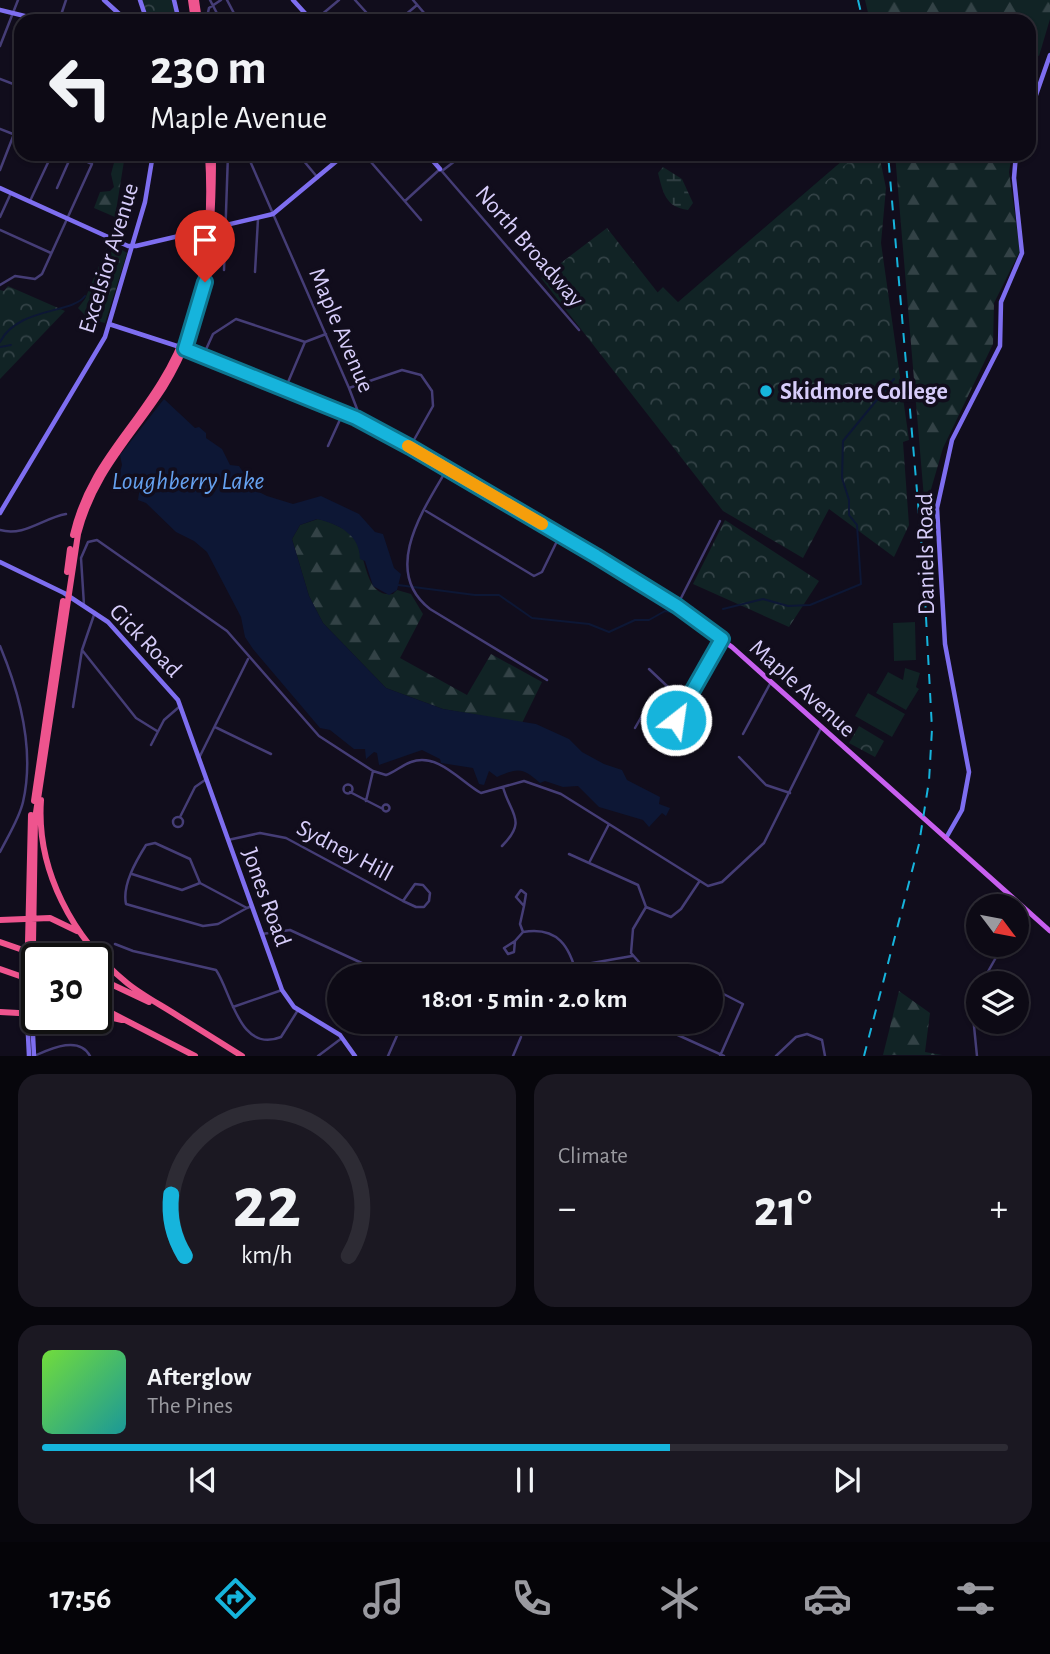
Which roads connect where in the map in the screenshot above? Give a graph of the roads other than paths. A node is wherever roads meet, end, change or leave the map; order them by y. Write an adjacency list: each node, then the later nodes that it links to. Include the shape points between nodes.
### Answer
1 (18, 0): 11 (street)
2 (104, 0): 13 (street)
3 (221, 0): 8 (street)
4 (293, 0): 14 (street)
5 (339, 0): 15 (street)
6 (355, 0): 16 (street)
7 (413, 0): 9 (street)
8 (211, 2)
9 (417, 5): 17 (street); 18 (street)
10 (0, 10): 11 (street)
11 (13, 13): 12 (street); 19 (street)
12 (17, 14)
13 (119, 14)
14 (306, 14)
15 (322, 14)
16 (368, 14)
17 (406, 14)
18 (425, 14)
19 (0, 46)
20 (1050, 55): 21 (street)
21 (1036, 94)
22 (0, 129): 23 (street)
23 (14, 135): 38 (street)
24 (49, 161): 44 (street)
25 (69, 161): 42 (street)
26 (86, 161): 48 (street, via 92,164)
27 (152, 161): 54 (street, Excelsior Avenue)
28 (208, 161): 53 (highway)
29 (213, 161): 53 (highway)
30 (228, 161): 51 (street)
31 (250, 161): 46 (street, Maple Avenue)
32 (304, 161): 40 (street)
33 (337, 161): 40 (street)
34 (370, 161): 45 (street)
35 (433, 161): 39 (street, North Broadway)
36 (454, 161): 39 (street)
37 (1015, 161): 113 (street, Daniels Road, via 1022,253 1001,302 999,350 952,440 937,508 945,643 969,772 964,806)
38 (0, 170)
39 (441, 170): 45 (street); 60 (street, North Broadway)
40 (318, 178): 46 (street)
41 (0, 188): 43 (street)
42 (57, 188)
43 (11, 193): 44 (street); 47 (street)
44 (30, 201): 48 (street)
45 (405, 201): 50 (street)
46 (273, 214): 49 (street); 61 (street, Maple Avenue)
47 (0, 217)
48 (67, 219): 54 (street); 55 (street)
49 (258, 219): 51 (street); 57 (street)
50 (421, 220)
51 (227, 226): 53 (street); 56 (street)
52 (0, 230): 55 (street)
53 (209, 230): 54 (street); 63 (highway, via 196,303)
54 (132, 246): 59 (street, Excelsior Avenue)
55 (51, 253): 58 (street, via 35,279 15,276)
56 (224, 270)
57 (255, 272)
58 (0, 285)
59 (109, 324): 63 (street); 73 (street, Excelsior Avenue, via 97,353)
60 (579, 330)
61 (326, 334): 62 (street); 65 (street, Maple Avenue)
62 (305, 342): 64 (street, via 236,319 213,334); 66 (street)
63 (182, 348): 64 (main road); 79 (highway, via 90,484 74,533)
64 (202, 356): 66 (main road)
65 (349, 388): 68 (street, Maple Avenue); 70 (street, via 402,370 421,376 432,391 433,406)
66 (285, 389): 67 (main road)
67 (344, 413): 68 (main road); 69 (street)
68 (356, 418): 70 (main road, Maple Avenue)
69 (328, 446)
70 (410, 447): 71 (main road, Maple Avenue)
71 (447, 469): 72 (street); 77 (main road, Maple Avenue)
72 (426, 511): 77 (street, via 534,576 542,572); 88 (street, via 407,549 406,565 414,588 430,609)
73 (0, 513)
74 (66, 514): 76 (street, via 18,533)
75 (720, 521): 81 (street)
76 (0, 530)
77 (560, 535): 81 (main road, Maple Avenue)
78 (0, 562): 79 (street, Gick Road)
79 (66, 594): 80 (street, Gick Road); 103 (highway); 123 (highway, via 30,824)
80 (84, 605): 82 (street, Gick Road); 86 (street, via 81,552 88,542 97,540 230,634)
81 (677, 606): 83 (main road, Maple Avenue)
82 (95, 612): 85 (street); 91 (street, Gick Road, via 128,641)
83 (722, 639): 89 (main road, Maple Avenue); 90 (street)
84 (0, 646): 116 (street, via 21,713 28,765 22,804)
85 (82, 650): 92 (street); 97 (street, via 136,719)
86 (248, 659): 94 (street); 104 (street, via 314,732)
87 (649, 669): 90 (street)
88 (547, 680)
89 (771, 682): 95 (main road, Maple Avenue); 98 (street)
90 (686, 704): 96 (street, via 674,722 647,707)
91 (181, 706): 93 (street, Gick Road); 97 (street)
92 (73, 707)
93 (187, 720): 101 (street, Jones Road)
94 (215, 727): 100 (street); 101 (street)
95 (821, 727): 108 (street); 113 (main road, Maple Avenue)
96 (635, 728)
97 (157, 731): 99 (street)
98 (743, 734)
99 (151, 745)
100 (271, 754)
101 (198, 757): 105 (street, Jones Road)
102 (739, 757): 108 (street, via 766,785)
103 (44, 770): 129 (highway, via 35,819); 133 (highway, via 41,816 47,860)
104 (373, 771): 106 (street, via 386,775 413,761 428,762 454,773 481,793); 109 (street)
105 (205, 780): 111 (street, via 195,787); 114 (street, Jones Road)
106 (503, 787): 112 (street, via 529,782 570,798); 115 (street, via 517,821)
107 (351, 792): 109 (street)
108 (790, 793): 121 (street, via 761,846 718,885)
109 (366, 801): 110 (street)
110 (383, 809)
111 (180, 817)
112 (609, 824): 118 (street); 121 (street)
113 (946, 838): 122 (main road, Maple Avenue)
114 (228, 840): 124 (street, Sydney Hill, via 260,833 286,838); 126 (street, Jones Road)
115 (502, 846)
116 (0, 852)
117 (569, 854): 118 (street)
118 (590, 861): 127 (street, via 638,886)
119 (132, 874): 120 (street, via 182,890); 120 (street, via 146,845 155,843 190,859); 126 (street, via 124,894 130,906 210,926)
120 (200, 883): 126 (street)
121 (699, 883): 127 (street, via 671,917)
122 (1009, 894)
123 (28, 898): 129 (highway); 130 (highway, via 23,911)
124 (403, 901): 124 (street, Sydney Hill, via 420,908 429,901 430,893 415,884)
125 (524, 906): 132 (street)
126 (250, 907): 134 (street, Jones Road)
127 (646, 907): 140 (street, via 631,936)
128 (1029, 912): 131 (main road, Maple Avenue)
129 (30, 917): 130 (highway); 133 (highway, via 56,919); 137 (highway, bridge)
130 (4, 919)
131 (1050, 931)
132 (523, 932): 135 (street); 142 (street, via 557,936 569,948)
133 (81, 934): 156 (highway, via 122,979)
134 (262, 934): 141 (street, via 290,930); 148 (street, Jones Road)
135 (515, 941)
136 (0, 942): 139 (highway)
137 (30, 943)
138 (115, 944): 150 (street, via 211,967 220,975)
139 (21, 949)
140 (632, 956): 143 (street); 144 (street)
141 (364, 964)
142 (574, 964)
143 (586, 964)
144 (640, 964)
145 (0, 969): 146 (highway)
146 (21, 976)
147 (112, 985): 156 (highway)
148 (282, 990): 150 (street); 151 (street, Jones Road)
149 (723, 994): 172 (street, via 742,1003)
150 (232, 1008): 151 (street, via 242,1025 275,1039)
151 (299, 1010): 163 (street, Jones Road)
152 (0, 1012): 153 (highway)
153 (21, 1013)
154 (112, 1013): 161 (highway)
155 (112, 1017): 161 (highway)
156 (181, 1018): 167 (highway)
157 (32, 1034): 164 (street)
158 (398, 1034): 170 (street)
159 (676, 1034): 172 (street)
160 (975, 1034): 175 (street)
161 (162, 1036): 166 (highway)
162 (521, 1037): 171 (street)
163 (342, 1038): 168 (street); 169 (street, Jones Road)
164 (31, 1055): 165 (street, via 70,1045 81,1045)
165 (90, 1055)
166 (195, 1055)
167 (242, 1055)
168 (318, 1055)
169 (355, 1055)
170 (388, 1055)
171 (513, 1055)
172 (722, 1055)
173 (776, 1055): 174 (street, via 796,1037 807,1034 821,1041)
174 (825, 1055)
175 (977, 1055)

